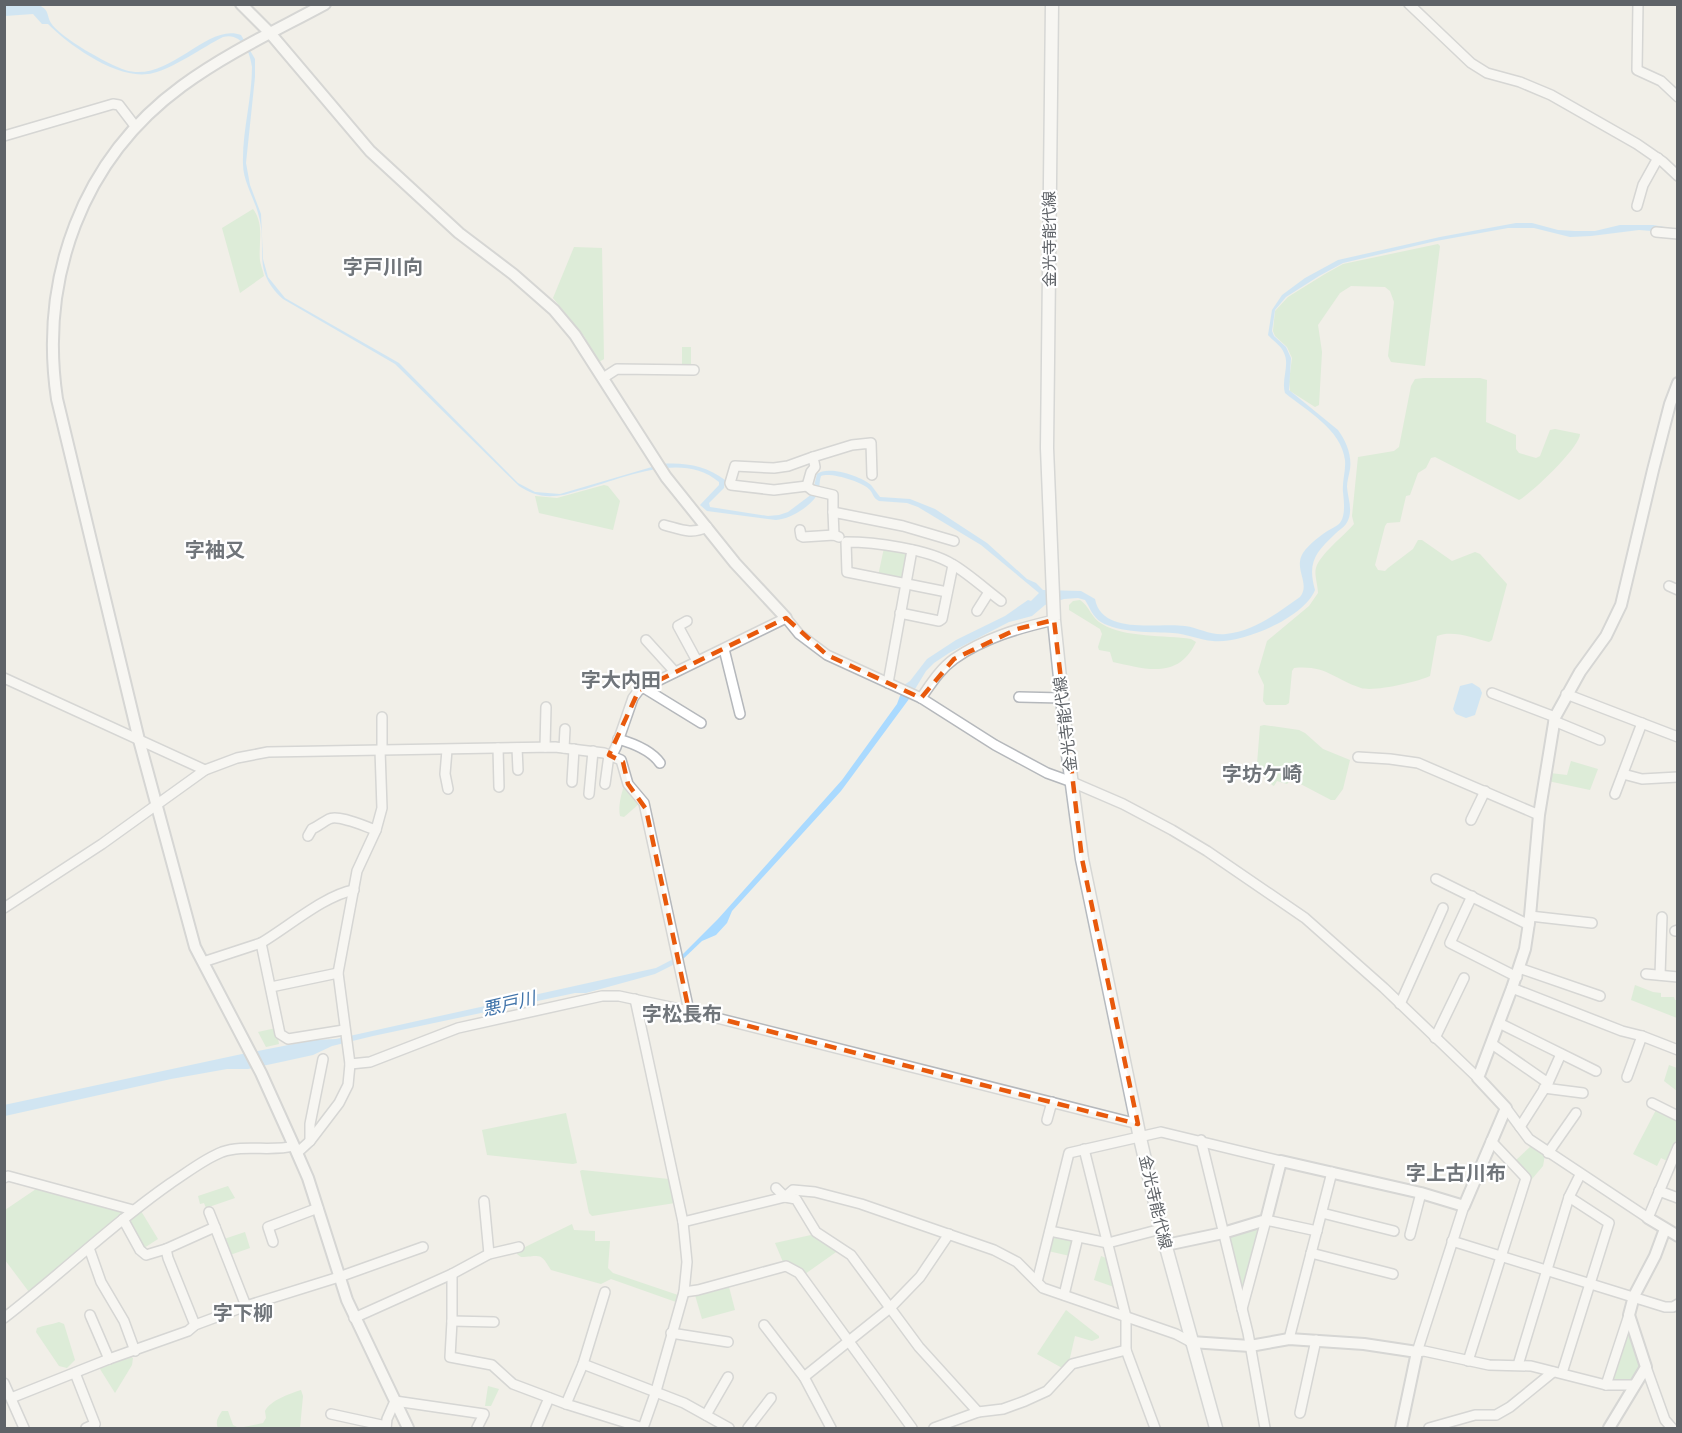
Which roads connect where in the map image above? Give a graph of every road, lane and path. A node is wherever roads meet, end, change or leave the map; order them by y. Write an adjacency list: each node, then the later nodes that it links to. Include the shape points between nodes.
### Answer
1 (241, 4): 6 (street)
2 (325, 4): 6 (street)
3 (1052, 4): 36 (main road, 金光寺能代線, via 1047,448)
4 (1409, 4): 10 (street, via 1471,63 1487,73 1551,95)
5 (1638, 4): 7 (street, via 1637,70 1661,81)
6 (270, 33): 8 (street, via 182,86); 16 (street, via 370,151 459,233 554,310)
7 (1677, 97)
8 (135, 126): 9 (street, via 119,105 112,104); 60 (street, via 100,174 73,227 55,295 52,343 57,399)
9 (4, 136)
10 (1658, 158): 11 (street); 12 (street)
11 (1677, 176)
12 (1637, 206)
13 (1656, 232): 14 (street)
14 (1677, 234)
15 (694, 370): 16 (street, via 617,369)
16 (603, 378): 23 (street, via 666,477)
17 (1677, 383): 47 (street, via 1621,605 1606,636)
18 (813, 457): 19 (street, via 871,443); 20 (street); 20 (street, via 774,468 735,466 730,483 774,490)
19 (872, 475)
20 (813, 489): 21 (street, via 833,495)
21 (833, 512): 25 (street); 27 (street, via 903,526)
22 (663, 525): 23 (street, via 691,532)
23 (707, 527): 37 (street)
24 (800, 530): 25 (street, via 803,537)
25 (834, 535): 26 (street)
26 (846, 542): 28 (street); 30 (street, via 847,572)
27 (954, 542)
28 (912, 550): 29 (street); 30 (street)
29 (953, 565): 31 (street); 32 (street)
30 (905, 583): 31 (street); 35 (street)
31 (947, 592): 35 (street, via 939,621)
32 (989, 592): 33 (street); 34 (street)
33 (1001, 601)
34 (977, 611)
35 (900, 613): 44 (street)
36 (1054, 614): 49 (street, via 954,659); 50 (main road, 金光寺能代線)
37 (786, 618): 40 (street); 44 (street, via 821,651)
38 (687, 621): 41 (street, via 678,626)
39 (646, 640): 42 (street)
40 (724, 649): 41 (street); 52 (street)
41 (697, 661): 42 (street)
42 (675, 672): 45 (street)
43 (4, 678): 60 (street)
44 (888, 683): 49 (street)
45 (644, 688): 55 (street); 58 (street, via 633,698)
46 (1492, 693): 54 (street)
47 (1566, 694): 54 (street); 56 (street)
48 (1019, 697): 50 (street)
49 (921, 698): 78 (street, via 995,745)
50 (1062, 698): 78 (main road, 金光寺能代線)
51 (546, 707): 62 (street)
52 (740, 714)
53 (382, 717): 67 (street)
54 (1554, 719): 61 (street); 86 (street)
55 (701, 723)
56 (1642, 723): 59 (street); 75 (street)
57 (565, 729): 65 (street)
58 (618, 739): 70 (street); 72 (street, via 633,743)
59 (1677, 739)
60 (140, 740): 73 (street); 85 (street)
61 (1600, 740)
62 (545, 747): 64 (street); 65 (street)
63 (498, 748): 64 (street); 68 (street); 80 (street)
64 (517, 748): 74 (street)
65 (564, 748): 66 (street)
66 (574, 748): 69 (street); 77 (street)
67 (381, 750): 68 (street); 73 (street, via 268,752); 88 (street, via 382,808)
68 (447, 750): 81 (street)
69 (593, 751): 70 (street); 83 (street)
70 (609, 755): 79 (street); 111 (street, via 621,760 628,784 644,803)
71 (1359, 757): 82 (street, via 1418,763)
72 (660, 763)
73 (205, 770): 85 (street)
74 (518, 770)
75 (1623, 774): 76 (street, via 1642,779); 84 (street)
76 (1677, 777)
77 (572, 782)
78 (1072, 782): 110 (street, via 1172,830 1228,865 1305,918); 132 (main road, 金光寺能代線, via 1082,859)
79 (605, 784)
80 (499, 787)
81 (447, 789)
82 (1485, 791): 86 (street); 87 (street)
83 (589, 794)
84 (1615, 794)
85 (156, 805): 93 (street); 99 (street, via 188,926)
86 (1539, 815): 96 (street)
87 (1471, 820)
88 (376, 831): 89 (street, via 330,818); 91 (street, via 357,871)
89 (308, 836)
90 (1436, 879): 92 (street)
91 (354, 890): 98 (street, via 328,900); 101 (street)
92 (1472, 896): 96 (street); 100 (street, via 1450,943)
93 (4, 908)
94 (1443, 908): 110 (street)
95 (1662, 916): 103 (street)
96 (1530, 920): 97 (street); 100 (street)
97 (1592, 923)
98 (261, 943): 99 (street); 106 (street)
99 (203, 962): 140 (street)
100 (1518, 972): 107 (street); 108 (street)
101 (338, 973): 106 (street); 113 (street)
102 (1646, 974): 103 (street)
103 (1660, 975): 104 (street)
104 (1677, 977)
105 (1464, 978): 115 (street)
106 (271, 987): 113 (street, via 280,1034 288,1039)
107 (1512, 988): 112 (street); 114 (street)
108 (1600, 996)
109 (635, 999): 111 (street); 120 (street, via 602,996 458,1028 370,1062); 161 (street)
110 (1400, 1004): 115 (street)
111 (689, 1011): 126 (street)
112 (1499, 1023): 116 (street); 118 (street)
113 (344, 1030): 120 (street)
114 (1642, 1036): 117 (street); 122 (street)
115 (1436, 1038): 123 (street)
116 (1492, 1044): 123 (street); 124 (street)
117 (1677, 1050)
118 (1561, 1054): 121 (street); 124 (street)
119 (323, 1059): 136 (street)
120 (350, 1064): 136 (street, via 348,1085 339,1103)
121 (1596, 1071)
122 (1627, 1077)
123 (1478, 1078): 128 (street)
124 (1546, 1086): 125 (street); 133 (street)
125 (1583, 1093)
126 (1052, 1102): 131 (street); 132 (street)
127 (1652, 1103): 130 (street)
128 (1506, 1108): 133 (street); 137 (street)
129 (1576, 1113): 141 (street)
130 (1677, 1116)
131 (1047, 1120)
132 (1138, 1124): 134 (main road, 金光寺能代線)
133 (1520, 1127): 141 (street)
134 (1140, 1138): 135 (street, via 1161,1132); 139 (street); 163 (main road, 金光寺能代線)
135 (1201, 1140): 142 (street); 168 (street)
136 (310, 1141): 140 (street)
137 (1491, 1141): 153 (street); 183 (street, via 1526,1178)
138 (1677, 1147): 147 (street)
139 (1084, 1149): 165 (street, via 1069,1153); 175 (street)
140 (296, 1150): 154 (street); 155 (street, via 224,1152)
141 (1548, 1153): 144 (street)
142 (1281, 1161): 143 (street); 160 (street)
143 (1332, 1172): 148 (street); 157 (street)
144 (1580, 1174): 150 (street); 158 (street)
145 (4, 1178): 155 (street)
146 (776, 1188): 149 (street)
147 (1659, 1191): 151 (street); 158 (street)
148 (1421, 1193): 153 (street); 170 (street)
149 (785, 1197): 161 (street); 169 (street, via 793,1190 815,1191); 196 (street, via 796,1199 816,1232 851,1255)
150 (1569, 1197): 184 (street); 189 (street, via 1609,1223)
151 (1677, 1198)
152 (484, 1201): 182 (street)
153 (1464, 1206): 173 (street)
154 (318, 1208): 174 (street, via 268,1227); 187 (street)
155 (133, 1210): 159 (street)
156 (209, 1212): 162 (street)
157 (1322, 1213): 166 (street); 167 (street)
158 (1648, 1218): 164 (street)
159 (123, 1219): 179 (street); 180 (street, via 146,1255)
160 (1266, 1220): 166 (street); 168 (street); 197 (street)
161 (683, 1222): 191 (street, via 687,1262)
162 (215, 1227): 180 (street); 195 (street)
163 (1161, 1229): 175 (street); 176 (main road, 金光寺能代線)
164 (1665, 1229): 171 (street); 193 (street)
165 (1050, 1231): 172 (street); 188 (street)
166 (1317, 1231): 181 (street)
167 (1394, 1231)
168 (1224, 1233): 176 (street); 197 (street)
169 (949, 1234): 188 (street, via 1017,1262); 196 (street, via 920,1278)
170 (1410, 1234)
171 (1677, 1236)
172 (1078, 1237): 175 (street); 192 (street)
173 (1452, 1241): 183 (street); 216 (street)
174 (273, 1242)
175 (1108, 1243): 200 (street)
176 (1166, 1245): 212 (main road, 金光寺能代線)
177 (423, 1247): 187 (street)
178 (519, 1247): 182 (street)
179 (89, 1248): 201 (street); 215 (street)
180 (166, 1249): 205 (street)
181 (1311, 1253): 186 (street); 208 (street)
182 (489, 1254): 185 (street)
183 (1502, 1257): 184 (street); 218 (street)
184 (1546, 1271): 189 (street); 220 (street)
185 (452, 1274): 202 (street); 203 (street)
186 (1393, 1274)
187 (339, 1277): 195 (street); 202 (street)
188 (1037, 1282): 192 (street)
189 (1590, 1284): 193 (street); 222 (street)
190 (605, 1292): 219 (street)
191 (684, 1292): 207 (street); 211 (street, via 786,1266 799,1273)
192 (1064, 1295): 200 (street)
193 (1634, 1296): 194 (street, via 1665,1307); 199 (street)
194 (1677, 1304)
195 (246, 1306): 205 (street)
196 (890, 1308): 211 (street); 235 (street, via 919,1347)
197 (1242, 1311): 213 (street)
198 (90, 1315): 217 (street)
199 (1629, 1315): 221 (street); 228 (street)
200 (1126, 1317): 212 (street); 214 (street)
201 (4, 1318)
202 (354, 1318): 233 (street)
203 (452, 1321): 204 (street); 231 (street, via 450,1357 492,1365 513,1384)
204 (494, 1322)
205 (195, 1325): 215 (street)
206 (764, 1325): 225 (street)
207 (671, 1333): 210 (street); 229 (street)
208 (1289, 1339): 209 (street); 213 (street)
209 (1316, 1340): 216 (street); 236 (street)
210 (728, 1342)
211 (849, 1342): 225 (street); 249 (street)
212 (1191, 1342): 213 (street); 252 (main road, 金光寺能代線)
213 (1251, 1346): 253 (street)
214 (1126, 1350): 235 (street, via 1072,1365 1047,1390 1025,1401); 251 (street)
215 (135, 1351): 217 (street)
216 (1418, 1352): 218 (street); 254 (street)
217 (109, 1359): 223 (street)
218 (1468, 1361): 220 (street)
219 (583, 1364): 229 (street); 234 (street)
220 (1518, 1365): 222 (street)
221 (1646, 1367): 227 (street); 257 (street, via 1665,1420)
222 (1557, 1372): 228 (street); 255 (street, via 1496,1415 1475,1415)
223 (75, 1373): 230 (street); 241 (street, via 95,1424)
224 (728, 1377): 238 (street)
225 (804, 1377): 248 (street)
226 (4, 1383): 230 (street)
227 (1635, 1384): 228 (street); 256 (street)
228 (1606, 1385)
229 (656, 1391): 238 (street); 245 (street)
230 (11, 1398): 240 (street)
231 (549, 1398): 234 (street); 244 (street)
232 (771, 1398): 247 (street)
233 (395, 1401): 239 (street); 242 (street); 243 (street, via 484,1414)
234 (566, 1404): 245 (street)
235 (978, 1412): 250 (street)
236 (1300, 1413)
237 (331, 1414): 239 (street)
238 (706, 1415): 246 (street)
239 (386, 1427)
240 (24, 1428)
241 (86, 1428)
242 (408, 1428)
243 (477, 1428)
244 (536, 1428)
245 (643, 1428)
246 (729, 1428)
247 (748, 1428)
248 (831, 1428)
249 (912, 1428)
250 (934, 1428)
251 (1155, 1428)
252 (1216, 1428)
253 (1264, 1428)
254 (1401, 1428)
255 (1429, 1428)
256 (1609, 1428)
257 (1672, 1428)

